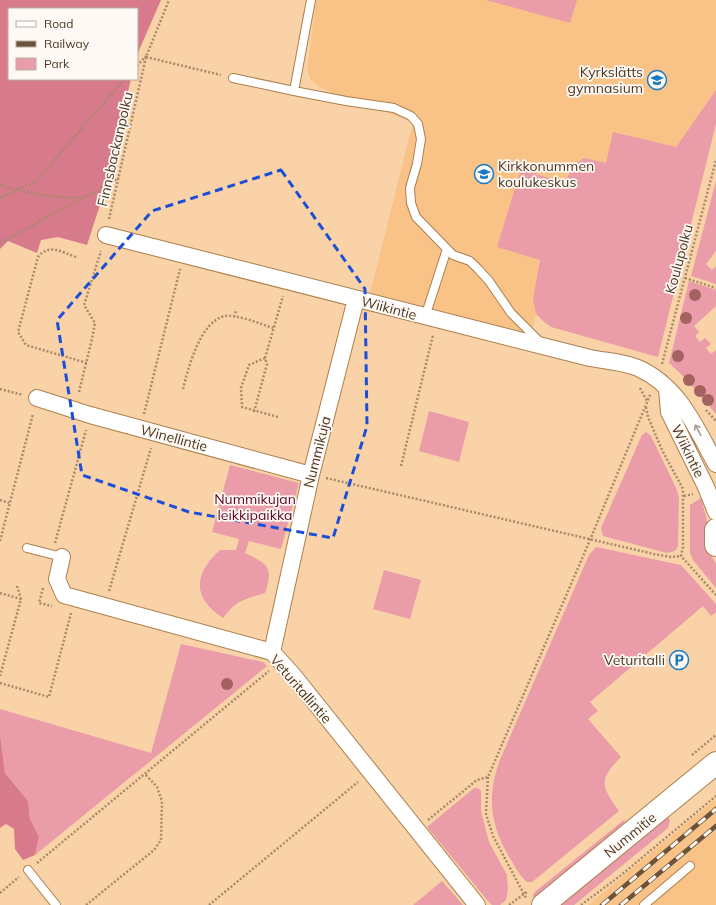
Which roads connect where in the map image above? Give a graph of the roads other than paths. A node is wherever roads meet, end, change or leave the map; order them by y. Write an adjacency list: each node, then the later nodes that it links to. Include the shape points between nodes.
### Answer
1 (311, 0): 3 (lane)
2 (233, 78): 3 (lane)
3 (294, 91): 5 (lane, via 394,108 411,116 418,124 421,139 410,188 411,203 416,217)
4 (106, 235): 6 (street, Wiikintie)
5 (447, 249): 7 (lane); 8 (lane, via 453,255 470,261 489,281 511,313)
6 (356, 299): 7 (street, Wiikintie); 12 (street, Nummikuja)
7 (429, 324): 8 (street, Wiikintie)
8 (544, 347): 9 (street, Wiikintie, via 637,368 657,379)
9 (667, 389): 11 (street, Wiikintie, one-way to 9, via 686,407); 13 (street, Wiikintie, via 669,412)
10 (37, 398): 12 (street, Winellintie, via 90,416)
11 (716, 464)
12 (311, 475): 18 (street, Nummikuja)
13 (716, 512)
14 (716, 530): 15 (street)
15 (716, 545)
16 (27, 548): 17 (lane)
17 (57, 556): 18 (street, Veturitallintie, via 57,579 64,595)
18 (276, 657): 23 (street, Veturitallintie)
19 (716, 763): 24 (street, Nummitie)
20 (690, 866): 25 (lane)
21 (28, 870): 22 (lane)
22 (56, 905)
23 (477, 905)
24 (543, 905)
25 (644, 905)

